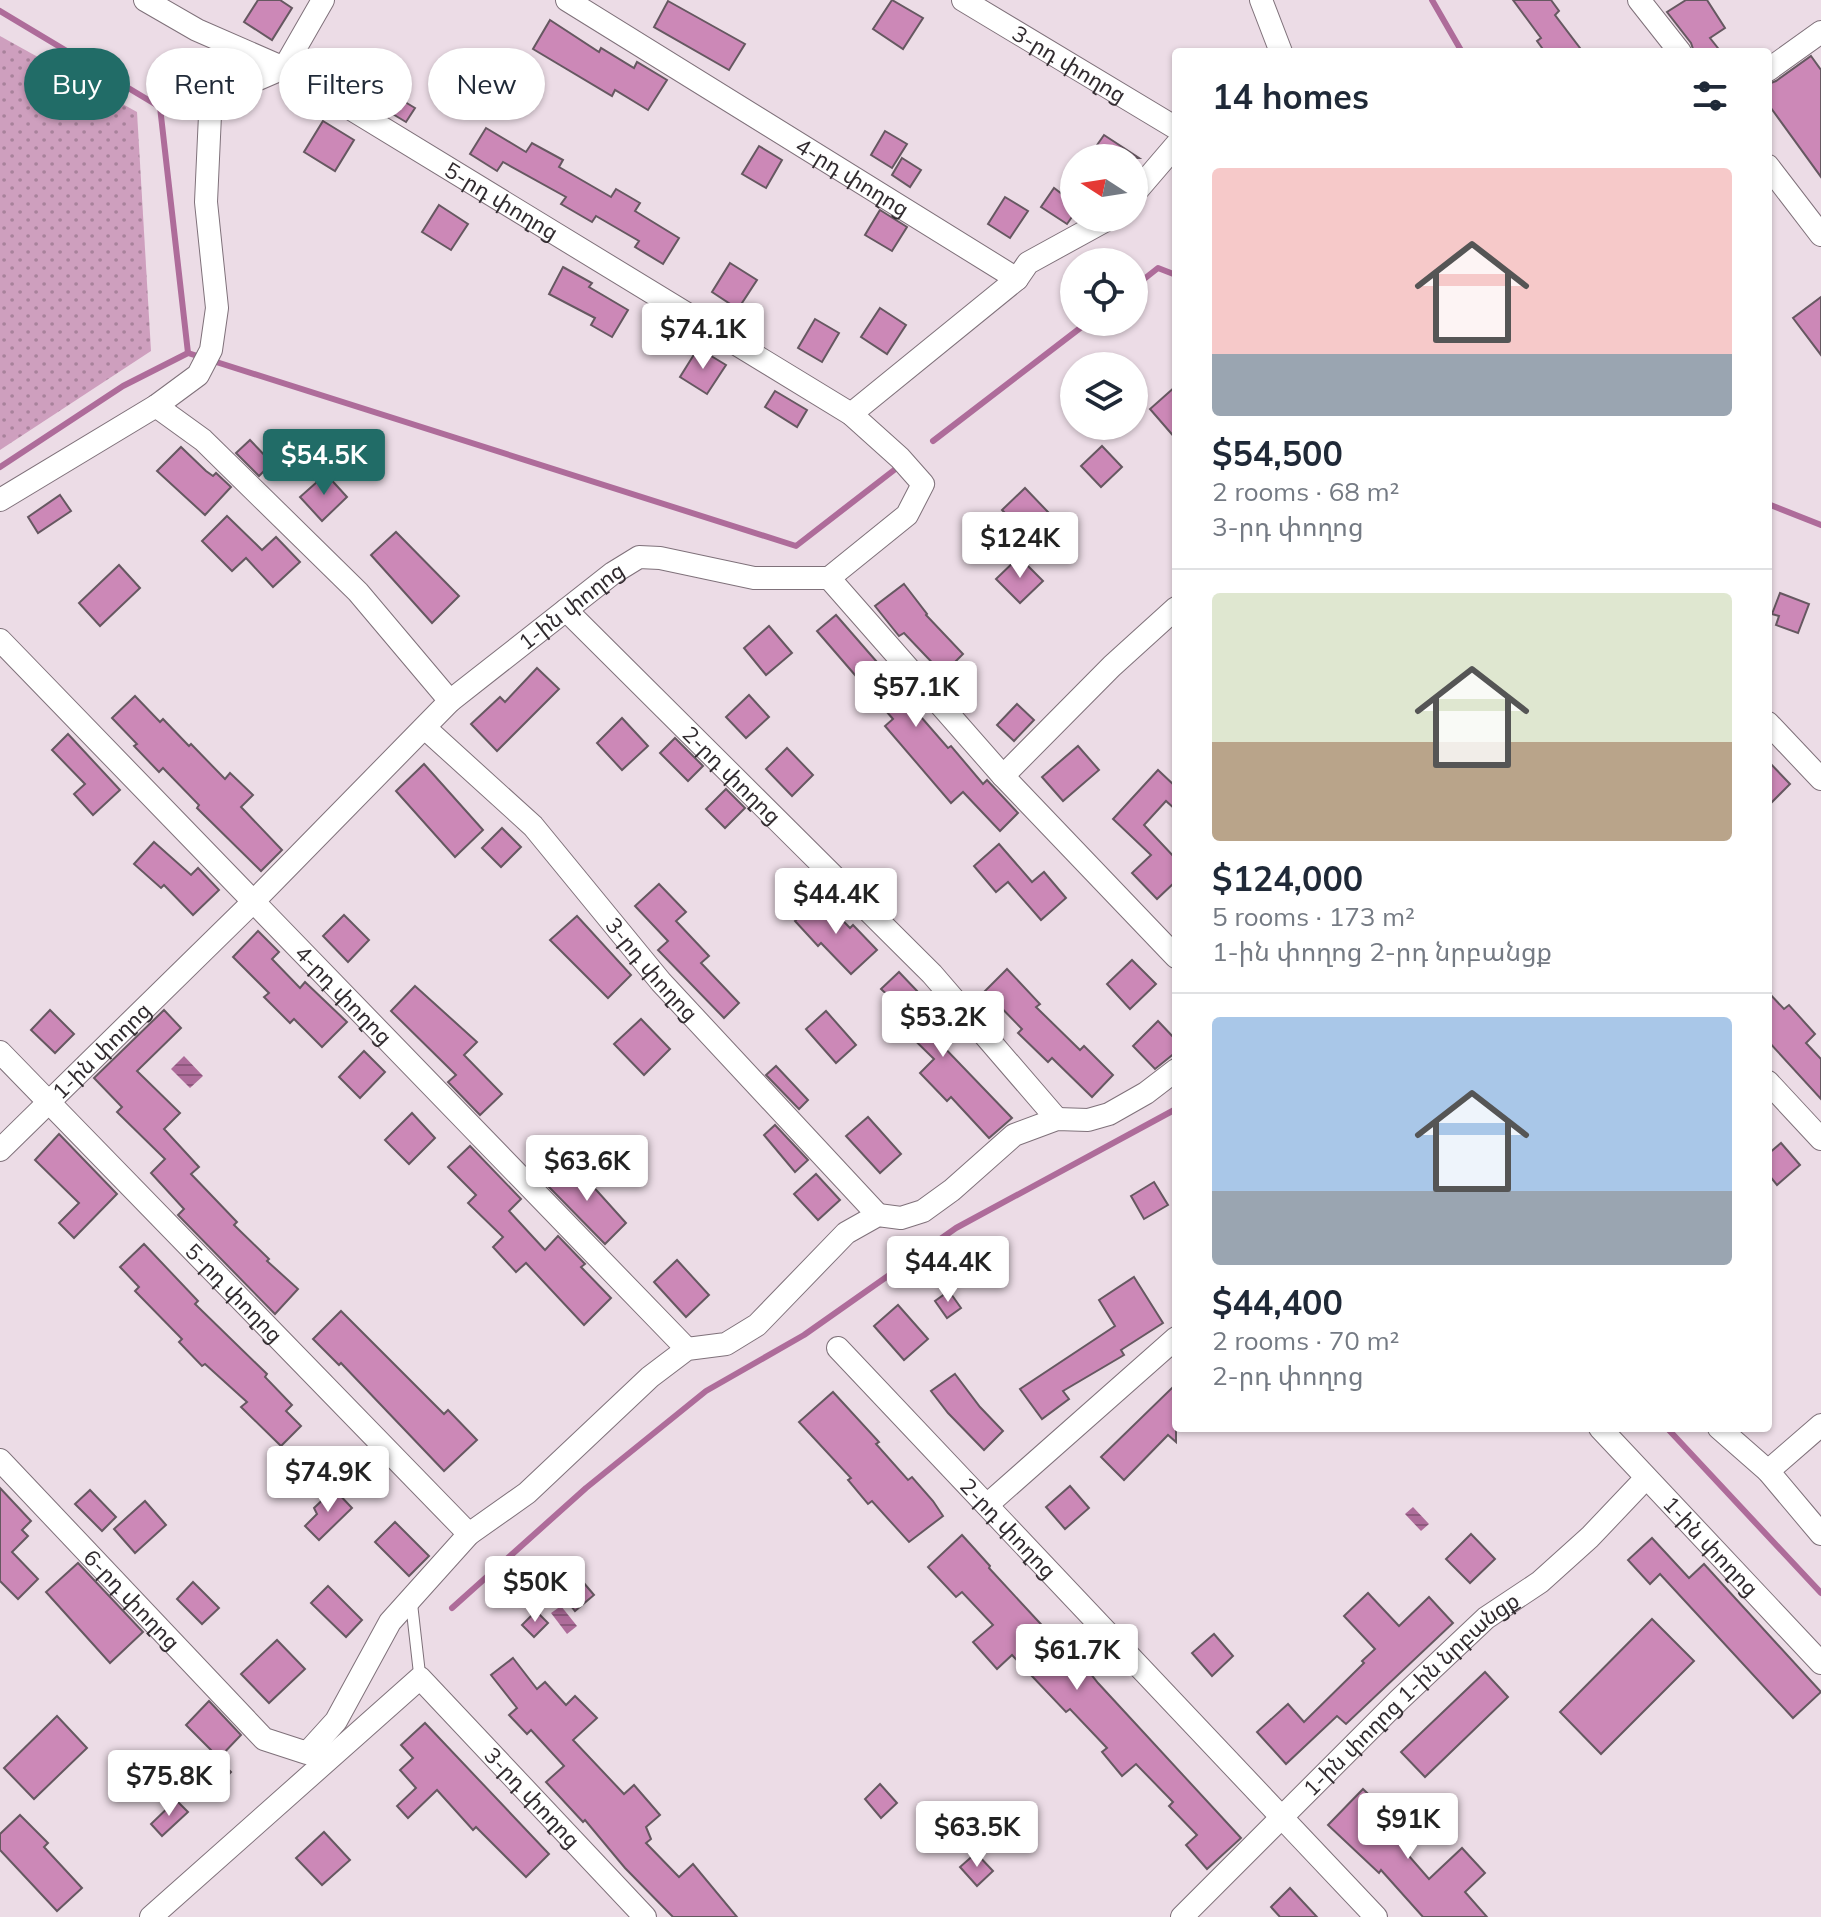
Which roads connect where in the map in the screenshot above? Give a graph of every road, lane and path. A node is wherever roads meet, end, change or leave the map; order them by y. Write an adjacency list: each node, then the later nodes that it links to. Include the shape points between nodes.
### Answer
1 (145, 0): 11 (street, 5-րդ փողոց, via 197,30)
2 (323, 0): 8 (street)
3 (567, 0): 21 (street, 4-րդ փողոց)
4 (963, 0): 15 (street, 3-րդ փողոց)
5 (1261, 0): 9 (street)
6 (1639, 0): 10 (street)
7 (1821, 32): 12 (street)
8 (295, 48)
9 (1279, 48)
10 (1677, 48)
11 (279, 66)
12 (1772, 67)
13 (279, 70): 22 (street, via 228,92 210,115 206,202 217,308 211,350 198,375)
14 (369, 120): 23 (street, 5-րդ փողոց)
15 (1172, 126)
16 (1172, 150): 18 (street)
17 (1772, 171): 20 (street)
18 (1148, 178)
19 (1084, 232): 21 (street, via 1028,263)
20 (1821, 235)
21 (1017, 279): 23 (street)
22 (156, 406): 24 (street); 29 (street, via 203,440 358,592)
23 (851, 414): 25 (street, 5-րդ փողոց, via 923,484 907,515)
24 (0, 500)
25 (829, 578): 26 (street, 1-ին փողոց, via 754,578 639,557); 32 (street)
26 (566, 610): 29 (street, 1-ին փողոց); 40 (street, 2-րդ փողոց, via 932,974)
27 (1172, 612): 32 (street)
28 (0, 640): 34 (street, 4-րդ փողոց)
29 (450, 701): 31 (street, 1-ին փողոց)
30 (1772, 727): 33 (street)
31 (425, 728): 34 (street, 1-ին փողոց); 43 (street, 3-րդ փողոց, via 533,826 661,982)
32 (1003, 776): 35 (street)
33 (1821, 779)
34 (254, 901): 39 (street, 1-ին փողոց); 46 (street, 4-րդ փողոց)
35 (1172, 953)
36 (0, 1052): 39 (street, 5-րդ փողոց)
37 (1172, 1073): 40 (street, via 1109,1114)
38 (1772, 1086): 41 (street)
39 (49, 1102): 42 (street, 1-ին փողոց); 54 (street, 5-րդ փողոց)
40 (1057, 1119): 43 (street, via 1014,1135 923,1211 901,1218)
41 (1821, 1139)
42 (0, 1150)
43 (878, 1215): 46 (street, via 846,1233 757,1325 726,1344)
44 (1172, 1342): 53 (street)
45 (838, 1348): 53 (street, 2-րդ փողոց)
46 (687, 1349): 54 (street, via 527,1493)
47 (1821, 1425): 51 (street)
48 (1604, 1432): 52 (street, 1-ին փողոց)
49 (1724, 1432): 51 (street)
50 (0, 1460): 59 (street, 6-րդ փողոց, via 264,1739)
51 (1768, 1471): 55 (street)
52 (1646, 1478): 57 (street, 1-ին փողոց); 60 (street, 1-ին փողոց 1-ին նրբանցք, via 1540,1582 1486,1618)
53 (987, 1505): 60 (street, 2-րդ փողոց)
54 (469, 1534): 56 (street)
55 (1821, 1534)
56 (411, 1599): 58 (lane); 59 (street, via 390,1622)
57 (1821, 1663)
58 (420, 1678): 59 (street); 62 (street, 3-րդ փողոց)
59 (312, 1760): 61 (street)
60 (1282, 1818): 63 (street, 1-ին փողոց 1-ին նրբանցք); 64 (street, 2-րդ փողոց)
61 (151, 1917)
62 (645, 1917)
63 (1182, 1917)
64 (1376, 1917)

